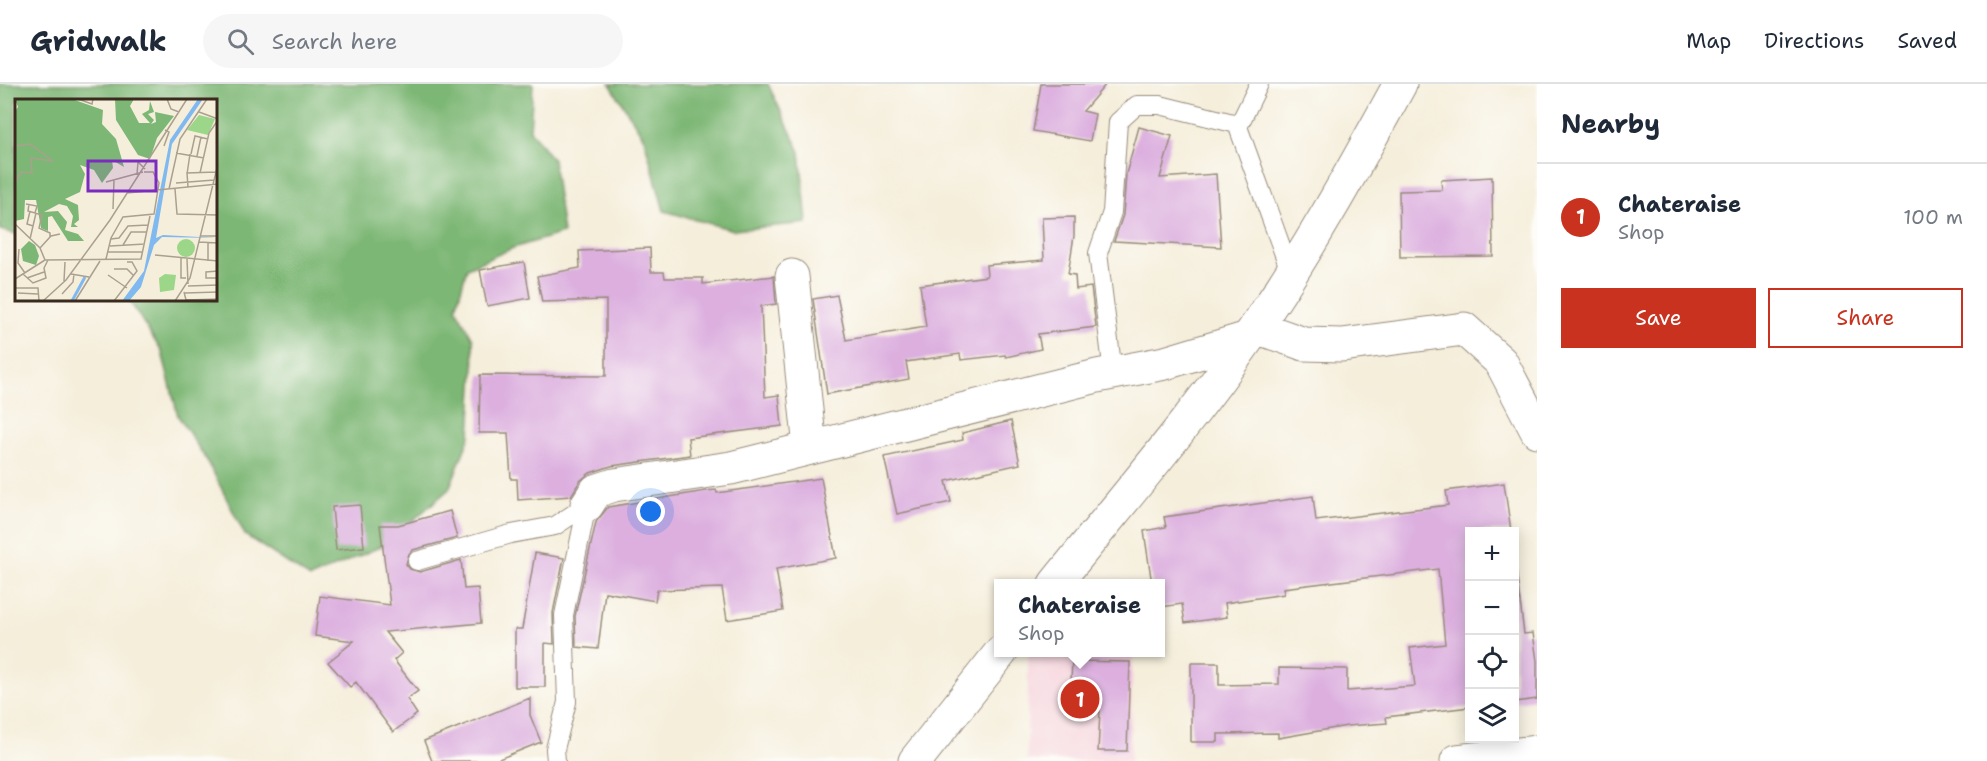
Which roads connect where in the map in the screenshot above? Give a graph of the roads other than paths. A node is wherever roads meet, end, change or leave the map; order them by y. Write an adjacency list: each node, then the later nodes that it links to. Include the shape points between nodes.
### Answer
1 (1259, 84): 3 (lane)
2 (1400, 84): 4 (street, via 1357,164)
3 (1238, 127): 4 (lane); 7 (lane, via 1160,105 1137,105 1118,122 1112,212 1098,253)
4 (1290, 271): 6 (street)
5 (792, 276): 9 (street)
6 (1252, 332): 7 (street, via 1165,363); 8 (street, via 1304,344 1342,345 1464,329 1501,362); 12 (street, via 1196,410)
7 (1113, 373): 9 (street)
8 (1537, 431)
9 (810, 448): 10 (street, via 731,468 614,484 596,491)
10 (587, 505): 11 (lane, via 555,526 510,534); 15 (lane, via 564,615 567,702 555,749)
11 (417, 561)
12 (1060, 579)
13 (997, 657): 16 (street)
14 (1537, 752): 17 (street)
15 (556, 761)
16 (915, 761)
17 (1457, 761)

